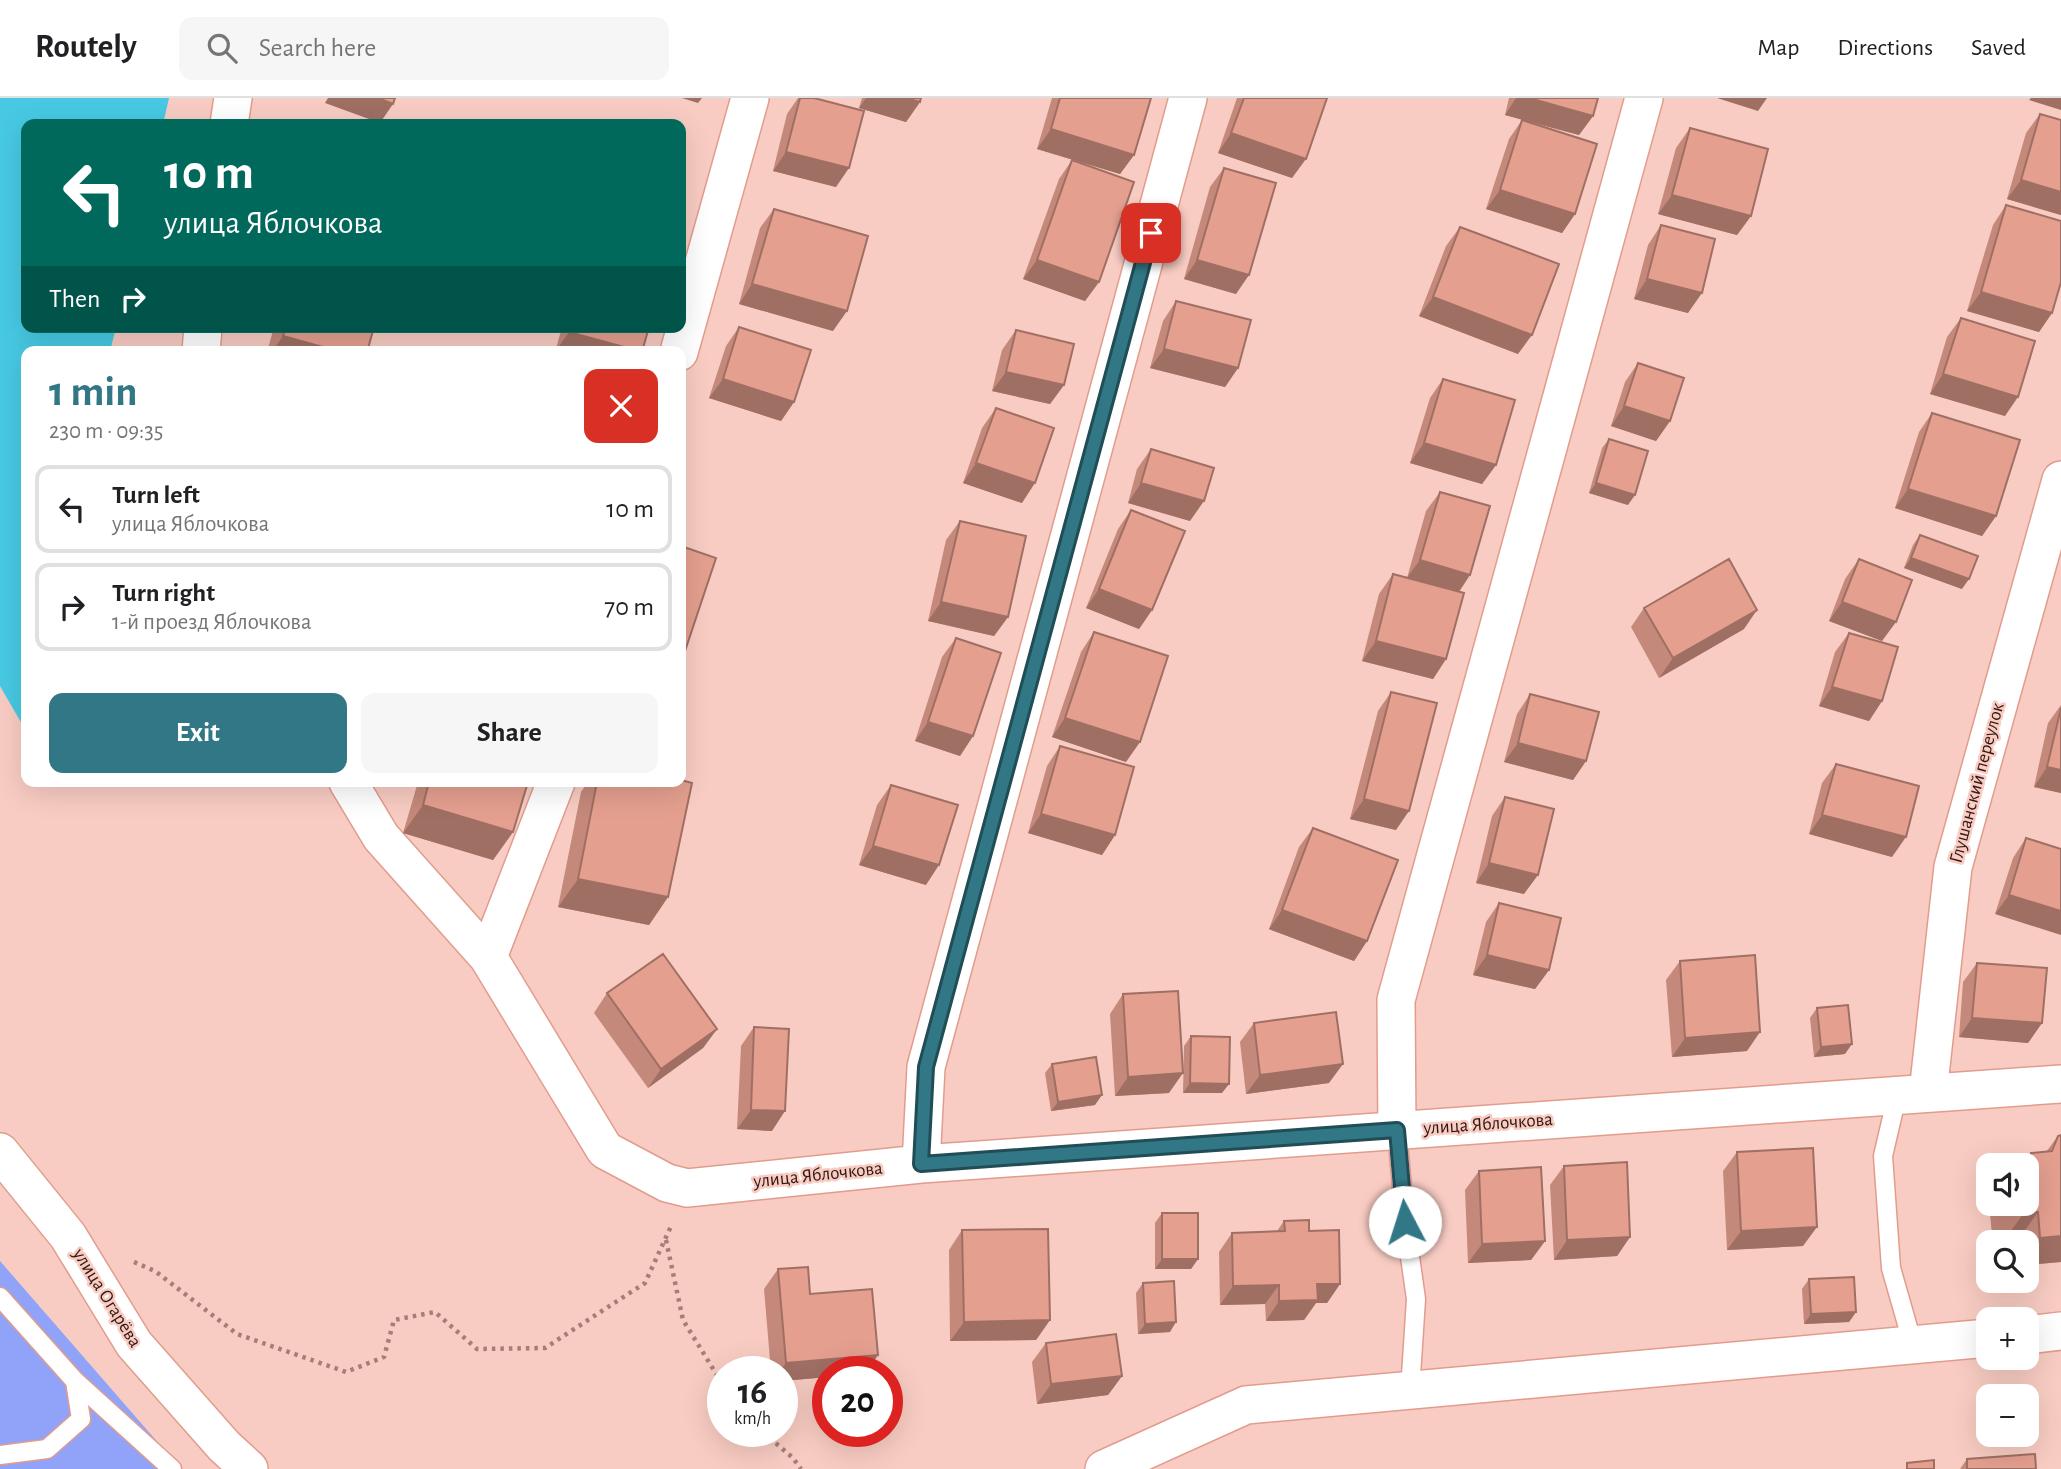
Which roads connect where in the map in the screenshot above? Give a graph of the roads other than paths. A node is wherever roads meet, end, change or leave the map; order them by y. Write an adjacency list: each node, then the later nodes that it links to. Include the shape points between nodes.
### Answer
1 (233, 98): 5 (street)
2 (750, 98): 6 (street)
3 (1188, 98): 15 (street, via 926,1067)
4 (1644, 98): 13 (street, via 1396,1000)
5 (230, 119)
6 (686, 327)
7 (2061, 480): 12 (street, Глушанский переулок, via 1953,867)
8 (351, 787): 10 (street, улица Яблочкова, via 381,837)
9 (554, 787): 10 (street)
10 (488, 957): 15 (street, улица Яблочкова, via 606,1150 667,1183 687,1188)
11 (2061, 1084): 12 (street, улица Яблочкова)
12 (1912, 1094): 13 (street, улица Яблочкова); 20 (lane, via 1883,1156 1891,1268)
13 (1397, 1130): 15 (street, улица Яблочкова); 22 (lane, via 1416,1299)
14 (3, 1163): 25 (street, улица Огарёва, via 68,1236 134,1344)
15 (921, 1164)
16 (0, 1297): 21 (lane)
17 (2061, 1331): 18 (street)
18 (2039, 1334)
19 (1976, 1339): 20 (street)
20 (1913, 1345): 22 (street)
21 (75, 1381): 23 (lane, via 81,1419 47,1449); 24 (lane)
22 (1410, 1391): 26 (street, via 1246,1405)
23 (0, 1455)
24 (172, 1469)
25 (249, 1469)
26 (1104, 1469)

